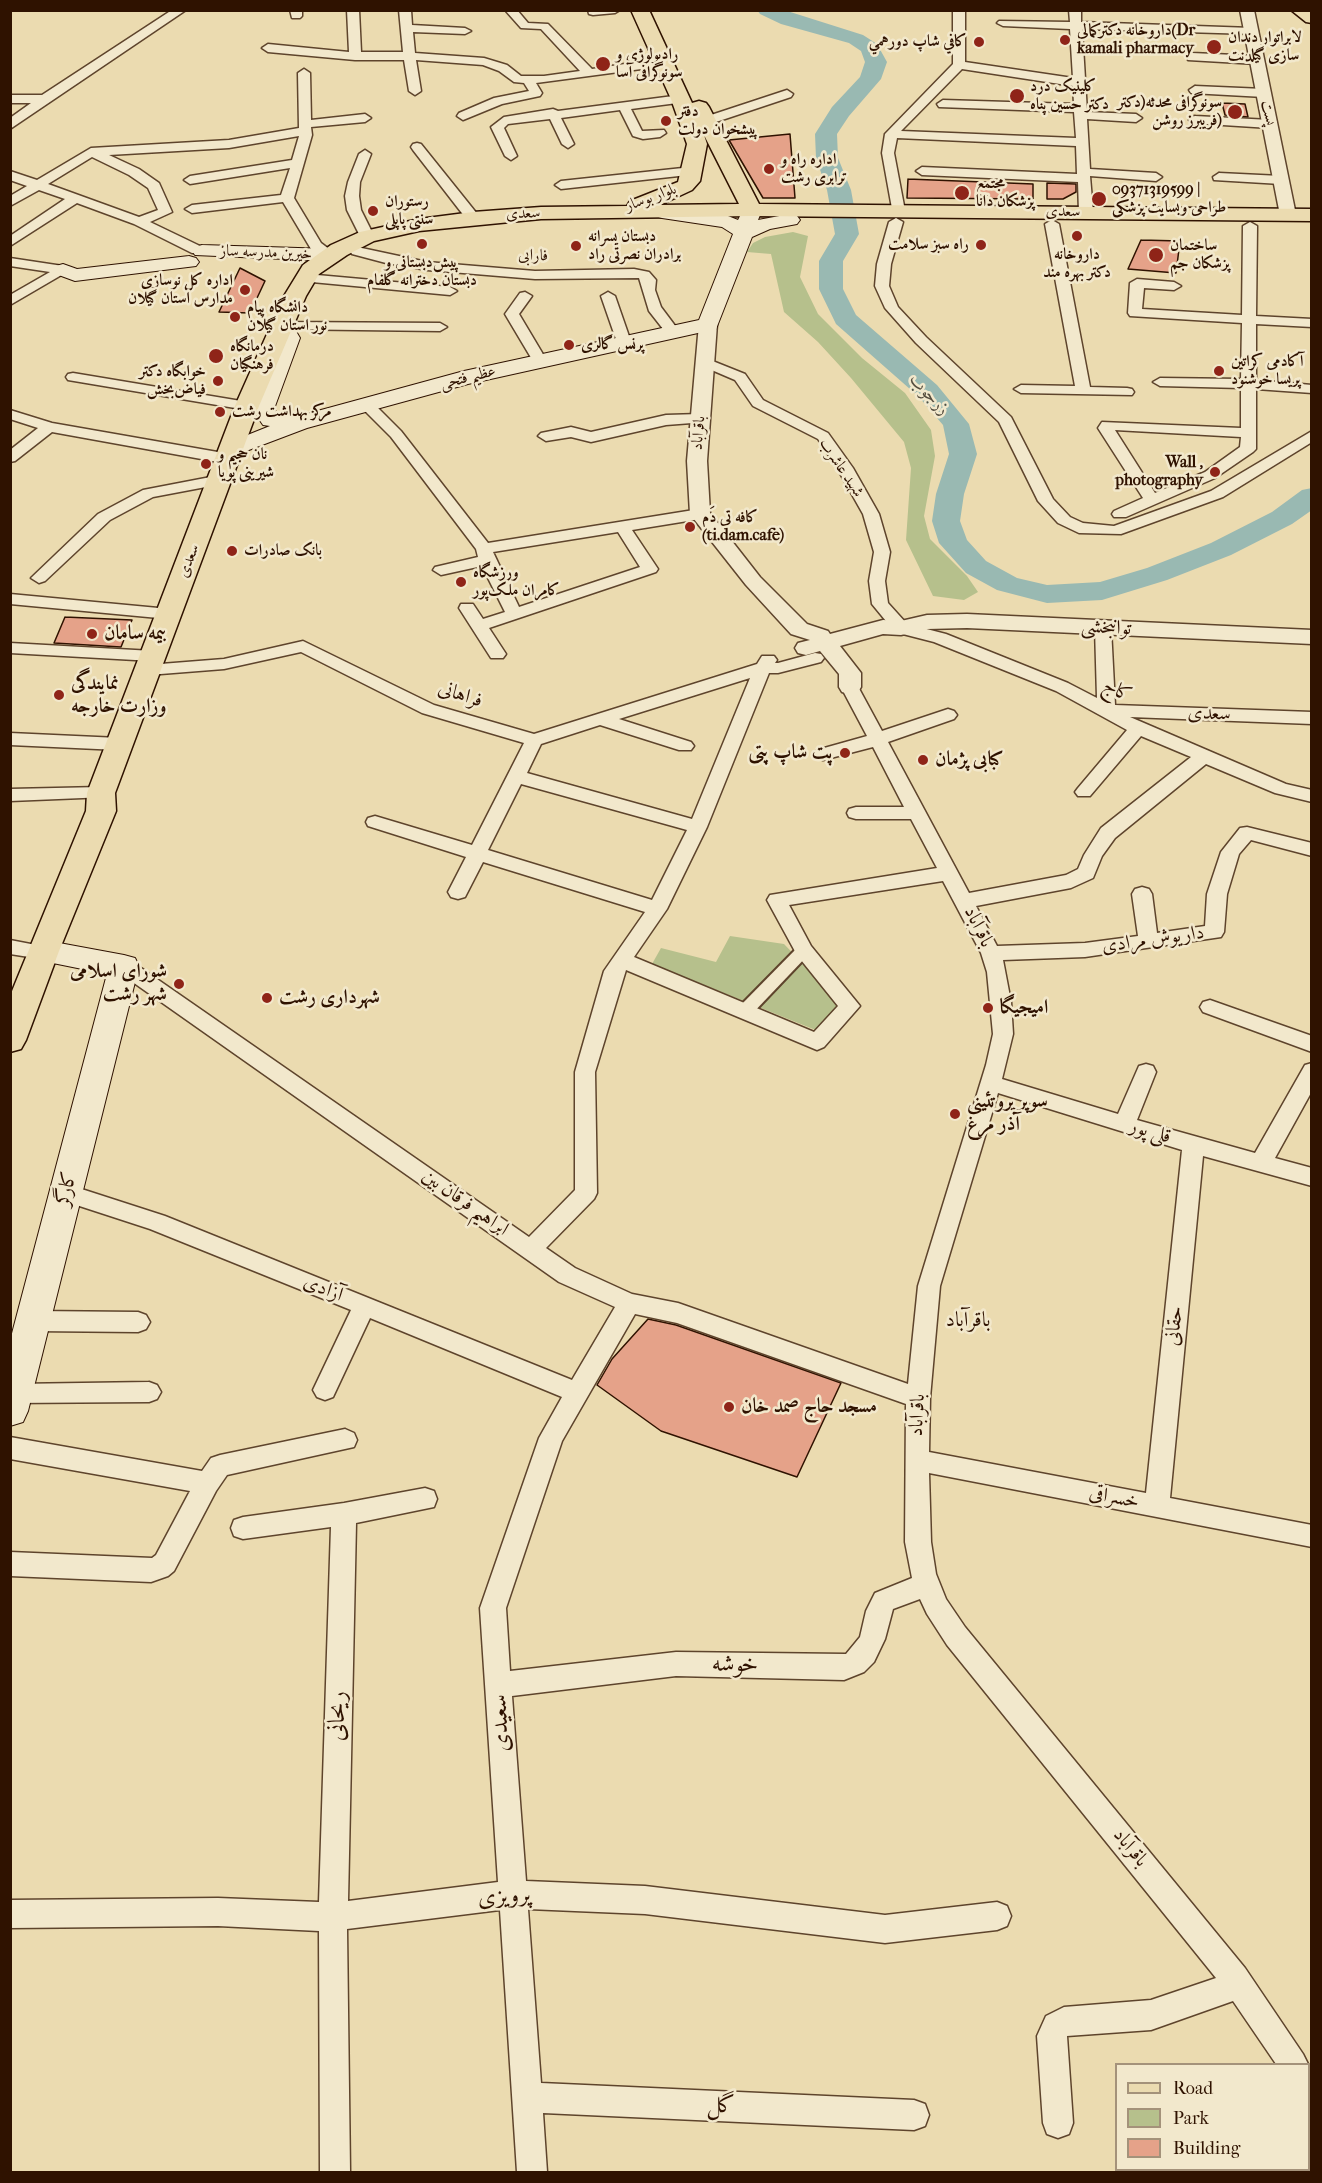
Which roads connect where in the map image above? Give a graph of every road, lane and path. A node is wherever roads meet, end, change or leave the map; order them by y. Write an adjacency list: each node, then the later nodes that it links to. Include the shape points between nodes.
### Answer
1 (181, 10): 34 (street)
2 (352, 10): 20 (street)
3 (510, 10): 26 (street, via 525,26 544,26)
4 (615, 10): 12 (street)
5 (640, 10): 24 (main road, بلوار بوسار)
6 (654, 10): 46 (main road)
7 (959, 10): 25 (street)
8 (1075, 10): 15 (street)
9 (1247, 10): 18 (street, پست)
10 (1300, 10): 13 (main road)
11 (408, 12): 16 (street)
12 (593, 12)
13 (1311, 18)
14 (1003, 23): 15 (street)
15 (1076, 26): 18 (street); 29 (street)
16 (406, 28): 17 (street); 21 (street)
17 (465, 31)
18 (1252, 31): 23 (street, پست)
19 (268, 48): 20 (street)
20 (355, 56): 21 (street)
21 (409, 56): 28 (street, via 484,62); 31 (street)
22 (1192, 57): 23 (street)
23 (1257, 60): 32 (street, پست)
24 (664, 62): 26 (street); 35 (main road, بلوار بوسار)
25 (959, 65): 29 (street); 51 (street)
26 (588, 72): 28 (street)
27 (304, 73): 49 (street)
28 (529, 81): 42 (street, via 536,93 498,101)
29 (1079, 83): 40 (street)
30 (1195, 90): 32 (street)
31 (415, 91)
32 (1264, 93): 47 (street, پست)
33 (787, 94): 46 (street)
34 (47, 99): 36 (street); 39 (street)
35 (681, 99): 38 (street); 63 (main road, بلوار بوسار, via 696,144)
36 (12, 103): 39 (street)
37 (943, 104): 40 (street)
38 (624, 106): 41 (street); 50 (street, via 637,133)
39 (26, 112): 48 (street)
40 (1080, 112): 44 (street); 53 (street)
41 (553, 113): 54 (street); 58 (street, via 516,117 501,123 498,127)
42 (463, 116)
43 (365, 118): 49 (street)
44 (1136, 118)
45 (1195, 120): 47 (street)
46 (706, 122): 52 (main road)
47 (1270, 123): 67 (street, پست)
48 (10, 125)
49 (306, 128): 56 (street, via 229,144); 59 (street)
50 (660, 133)
51 (891, 134): 53 (street); 81 (street)
52 (716, 142): 63 (main road, via 715,189 693,191); 74 (main road)
53 (1082, 142): 62 (street)
54 (568, 144)
55 (417, 147): 82 (street)
56 (92, 152): 68 (street); 83 (street, via 135,172 154,186 165,212)
57 (365, 154): 89 (street, via 352,196)
58 (511, 156)
59 (297, 164): 66 (street); 71 (street)
60 (922, 171): 62 (street)
61 (10, 175): 68 (street)
62 (1084, 175): 64 (street); 77 (street)
63 (691, 176): 69 (street); 75 (main road, بلوار بوسار, via 685,186 652,201)
64 (1156, 177)
65 (1219, 177): 67 (street)
66 (190, 180)
67 (1281, 180): 79 (street, پست)
68 (37, 184): 70 (street); 72 (street)
69 (561, 185)
70 (76, 198): 83 (street); 88 (street)
71 (287, 198): 73 (street); 91 (street, via 316,246)
72 (10, 202)
73 (192, 209)
74 (752, 210): 76 (main road, سعدی); 78 (main road, سعدی); 87 (main road, باقرآباد)
75 (609, 212): 76 (main road, سعدی); 82 (main road, سعدی)
76 (663, 212): 87 (main road, via 728,222)
77 (1086, 212): 79 (main road, سعدی); 81 (main road, سعدی)
78 (790, 215): 81 (main road, سعدی); 87 (main road, سعدی)
79 (1288, 215): 80 (main road, سعدی)
80 (1311, 215)
81 (890, 216): 84 (main road, سعدی); 124 (street, via 882,286 892,308 1005,420 1046,501 1078,528 1115,531 1217,494)
82 (473, 218): 89 (main road, سعدی, via 419,225)
83 (139, 221): 90 (street, via 168,234)
84 (1052, 224): 85 (main road, سعدی); 115 (street)
85 (1250, 226): 86 (main road, سعدی); 101 (street)
86 (1311, 227)
87 (744, 233): 103 (main road, باقرآباد)
88 (10, 242)
89 (362, 243): 91 (main road, سعدی); 106 (street, فارابی, via 386,259 427,266 535,275 645,275 654,308)
90 (194, 255): 92 (main road, خیرین مدرسه ساز); 94 (main road, خیرین مدرسه ساز, via 75,275)
91 (330, 255): 92 (main road, خیرین مدرسه ساز); 95 (main road, سعدی)
92 (268, 256): 95 (main road, خیرین مدرسه ساز)
93 (10, 262): 94 (street, خیرین مدرسه ساز)
94 (63, 270): 100 (street)
95 (306, 278): 97 (street); 104 (main road, سعدی)
96 (1174, 286): 101 (street, via 1137,283 1135,313)
97 (450, 291)
98 (525, 296): 108 (street, via 512,314)
99 (608, 296): 107 (street)
100 (10, 301)
101 (1249, 319): 102 (street); 112 (street)
102 (1311, 323)
103 (708, 324): 106 (main road, عظیم فتحی); 109 (street, باقرآباد)
104 (282, 326): 105 (street); 118 (main road, سعدی); 121 (main road, via 289,338 263,409 271,420)
105 (440, 327)
106 (672, 331): 107 (main road, عظیم فتحی)
107 (624, 342): 108 (main road, عظیم فتحی)
108 (540, 361): 117 (main road, عظیم فتحی)
109 (705, 362): 120 (street, باقرآباد); 140 (street, شهید عاشرب, via 740,377 758,403 823,436 871,514 882,552 877,581 880,604)
110 (73, 377): 118 (street)
111 (1160, 382): 112 (street)
112 (1248, 384): 114 (street); 123 (street)
113 (1021, 389): 115 (street)
114 (1311, 389)
115 (1083, 390): 116 (street)
116 (1127, 392)
117 (366, 404): 121 (main road, عظیم فتحی); 132 (street, via 396,434)
118 (247, 406): 127 (main road, سعدی)
119 (10, 414): 122 (street)
120 (700, 420): 125 (street, via 666,420 591,437 571,432); 129 (street, باقرآباد, via 696,461)
121 (299, 423): 127 (main road, عظیم فتحی)
122 (50, 427): 126 (street); 127 (street)
123 (1248, 433): 128 (street, via 1248,449 1210,475); 128 (street, via 1107,425)
124 (1311, 435)
125 (546, 436)
126 (10, 458)
127 (227, 462): 134 (street, via 149,493 104,517); 138 (main road, سعدی)
128 (1152, 500): 130 (street)
129 (700, 514): 131 (street); 143 (street, باقرآباد, via 753,581)
130 (1120, 514)
131 (622, 526): 132 (street); 137 (street, via 650,569)
132 (485, 554): 133 (street); 137 (street)
133 (441, 570)
134 (39, 578)
135 (10, 599): 138 (street)
136 (467, 608): 139 (street)
137 (514, 613): 139 (street)
138 (169, 614): 146 (main road, سعدی)
139 (479, 626): 145 (street)
140 (901, 628): 141 (street, توانبخشی, via 927,622 967,621); 143 (street, توانبخشی, via 889,637); 149 (street, کاج, via 940,638 1062,687)
141 (1103, 628): 142 (street, توانبخشی); 149 (street)
142 (1311, 638)
143 (816, 646): 147 (street, via 778,668); 148 (street, باقرآباد, via 831,677)
144 (10, 648): 146 (street, فراهانی)
145 (496, 654)
146 (151, 663): 156 (street, فراهانی, via 224,664 303,646 428,709); 157 (main road, سعدی)
147 (763, 668): 152 (street); 169 (street)
148 (850, 687): 155 (street, باقرآباد)
149 (1106, 710): 151 (street, سعدی); 153 (street, کاج)
150 (948, 715): 155 (street)
151 (1311, 718)
152 (599, 719): 156 (street); 158 (street)
153 (1138, 728): 160 (street, کاج); 162 (street)
154 (10, 739): 157 (street)
155 (879, 739): 159 (street); 167 (street, باقرآباد)
156 (534, 740): 161 (street)
157 (120, 744): 163 (main road, سعدی)
158 (685, 746)
159 (823, 754)
160 (1203, 757): 165 (street, کاج, via 1281,789); 175 (street, via 1108,833 1086,873 1071,881)
161 (516, 776): 169 (street); 171 (street)
162 (1084, 792)
163 (100, 793): 164 (street); 178 (main road, سعدی, via 101,812)
164 (10, 795)
165 (1311, 796)
166 (856, 813): 167 (street)
167 (918, 813): 172 (street, باقرآباد)
168 (375, 822): 171 (street)
169 (698, 827): 176 (street)
170 (1311, 850): 177 (street, داریوش مرادی, via 1246,833 1230,852 1217,894 1214,932)
171 (477, 854): 173 (street); 176 (street)
172 (950, 873): 175 (street, باقرآباد); 179 (street, via 777,900)
173 (458, 892)
174 (1142, 894): 177 (street)
175 (965, 901): 180 (street, باقرآباد)
176 (657, 909): 181 (street)
177 (1148, 941): 180 (street, داریوش مرادی, via 1085,950)
178 (27, 949): 182 (main road, ابراهیم فرقان بین); 183 (main road, سعدی); 186 (main road, سعدی)
179 (804, 950): 185 (street); 185 (street, via 850,1006 817,1042)
180 (991, 953): 190 (street, باقرآباد, via 997,972 1003,1034)
181 (622, 960): 185 (street); 196 (street, via 614,971 585,1071 586,1193)
182 (124, 966): 195 (main road, کارگر); 196 (street, ابراهیم فرقان بین)
183 (10, 996)
184 (1210, 1007): 187 (street)
185 (744, 1012)
186 (10, 1040)
187 (1311, 1044)
188 (1311, 1071): 193 (street)
189 (1146, 1072): 191 (street)
190 (990, 1083): 191 (street, قلی پور); 204 (street, باقرآباد, via 929,1286)
191 (1125, 1124): 192 (street, قلی پور)
192 (1193, 1145): 193 (street, قلی پور); 211 (street, حقانی)
193 (1261, 1163): 194 (street, قلی پور)
194 (1311, 1177)
195 (66, 1193): 198 (street, آزادی, via 157,1222); 199 (main road, کارگر)
196 (531, 1249): 197 (street, ابراهیم فرقان بین, via 567,1275)
197 (629, 1303): 203 (street, سعیدی); 204 (street, ابراهیم فرقان بین, via 678,1313)
198 (364, 1306): 201 (street); 203 (street, آزادی)
199 (34, 1321): 200 (street); 205 (main road, کارگر)
200 (138, 1322)
201 (325, 1390)
202 (149, 1392): 205 (street)
203 (577, 1392): 217 (street, سعیدی, via 551,1438 493,1608)
204 (918, 1398): 208 (street, باقرآباد)
205 (13, 1403)
206 (345, 1440): 209 (street, via 220,1466)
207 (10, 1448): 209 (street)
208 (916, 1460): 211 (street, خسراقی); 216 (street, باقرآباد, via 918,1542)
209 (207, 1483): 215 (street, via 159,1568)
210 (425, 1500): 212 (street)
211 (1157, 1506): 214 (street, خسراقی)
212 (344, 1514): 213 (street); 221 (street, ریحانی)
213 (243, 1528)
214 (1311, 1536)
215 (10, 1564)
216 (927, 1585): 217 (street, خوشه, via 884,1601 865,1653 844,1668 676,1664); 222 (street, باقرآباد, via 956,1636)
217 (500, 1685): 218 (street, سعیدی)
218 (513, 1893): 220 (street, پرویزی, via 645,1900 885,1929); 221 (street, پرویزی); 224 (street, سعیدی)
219 (10, 1914): 221 (street, پرویزی, via 218,1912)
220 (997, 1916)
221 (333, 1917): 227 (street, ریحانی)
222 (1239, 1984): 223 (street, باقرآباد); 226 (street, via 1151,2015 1064,2022 1056,2026 1052,2036)
223 (1292, 2063)
224 (528, 2097): 225 (street, گل); 228 (street, سعیدی)
225 (914, 2115)
226 (1058, 2123)
227 (334, 2172)
228 (532, 2172)

